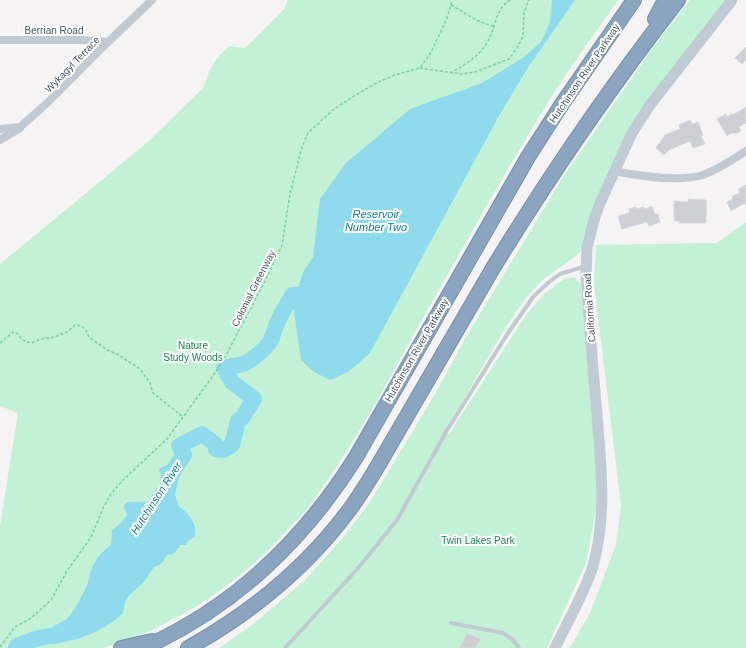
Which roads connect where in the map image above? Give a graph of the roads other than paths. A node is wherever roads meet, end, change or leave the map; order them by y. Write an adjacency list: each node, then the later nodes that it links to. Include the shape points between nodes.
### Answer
1 (152, 0): 7 (street, Wykagyl Terrace)
2 (634, 0): 17 (highway, Hutchinson River Parkway, via 528,157 356,457 328,497 309,522 252,580 214,609)
3 (665, 0): 8 (highway)
4 (678, 0): 8 (highway)
5 (732, 0): 13 (main road, California Road, via 650,105 632,133)
6 (0, 40): 7 (street, Berrian Road)
7 (108, 42): 9 (street, Wykagyl Terrace, via 46,105)
8 (635, 57): 16 (highway, via 588,122 519,227 373,474 349,510 286,579 258,603)
9 (20, 127): 10 (street); 11 (street, Wykagyl Terrace)
10 (0, 129)
11 (0, 140)
12 (746, 151): 13 (street, via 725,165 690,177 662,178)
13 (614, 171): 14 (main road, California Road, via 594,220)
14 (586, 266): 22 (lane, via 560,274 533,297 446,432 396,520 359,567); 24 (main road, California Road, via 602,471 601,524 593,566)
15 (451, 624): 23 (lane, via 503,633)
16 (222, 627): 20 (highway); 21 (highway)
17 (161, 640): 18 (highway); 19 (highway, Hutchinson River Parkway)
18 (121, 648)
19 (143, 648)
20 (188, 648)
21 (198, 648)
22 (285, 648)
23 (519, 648)
24 (555, 648)

